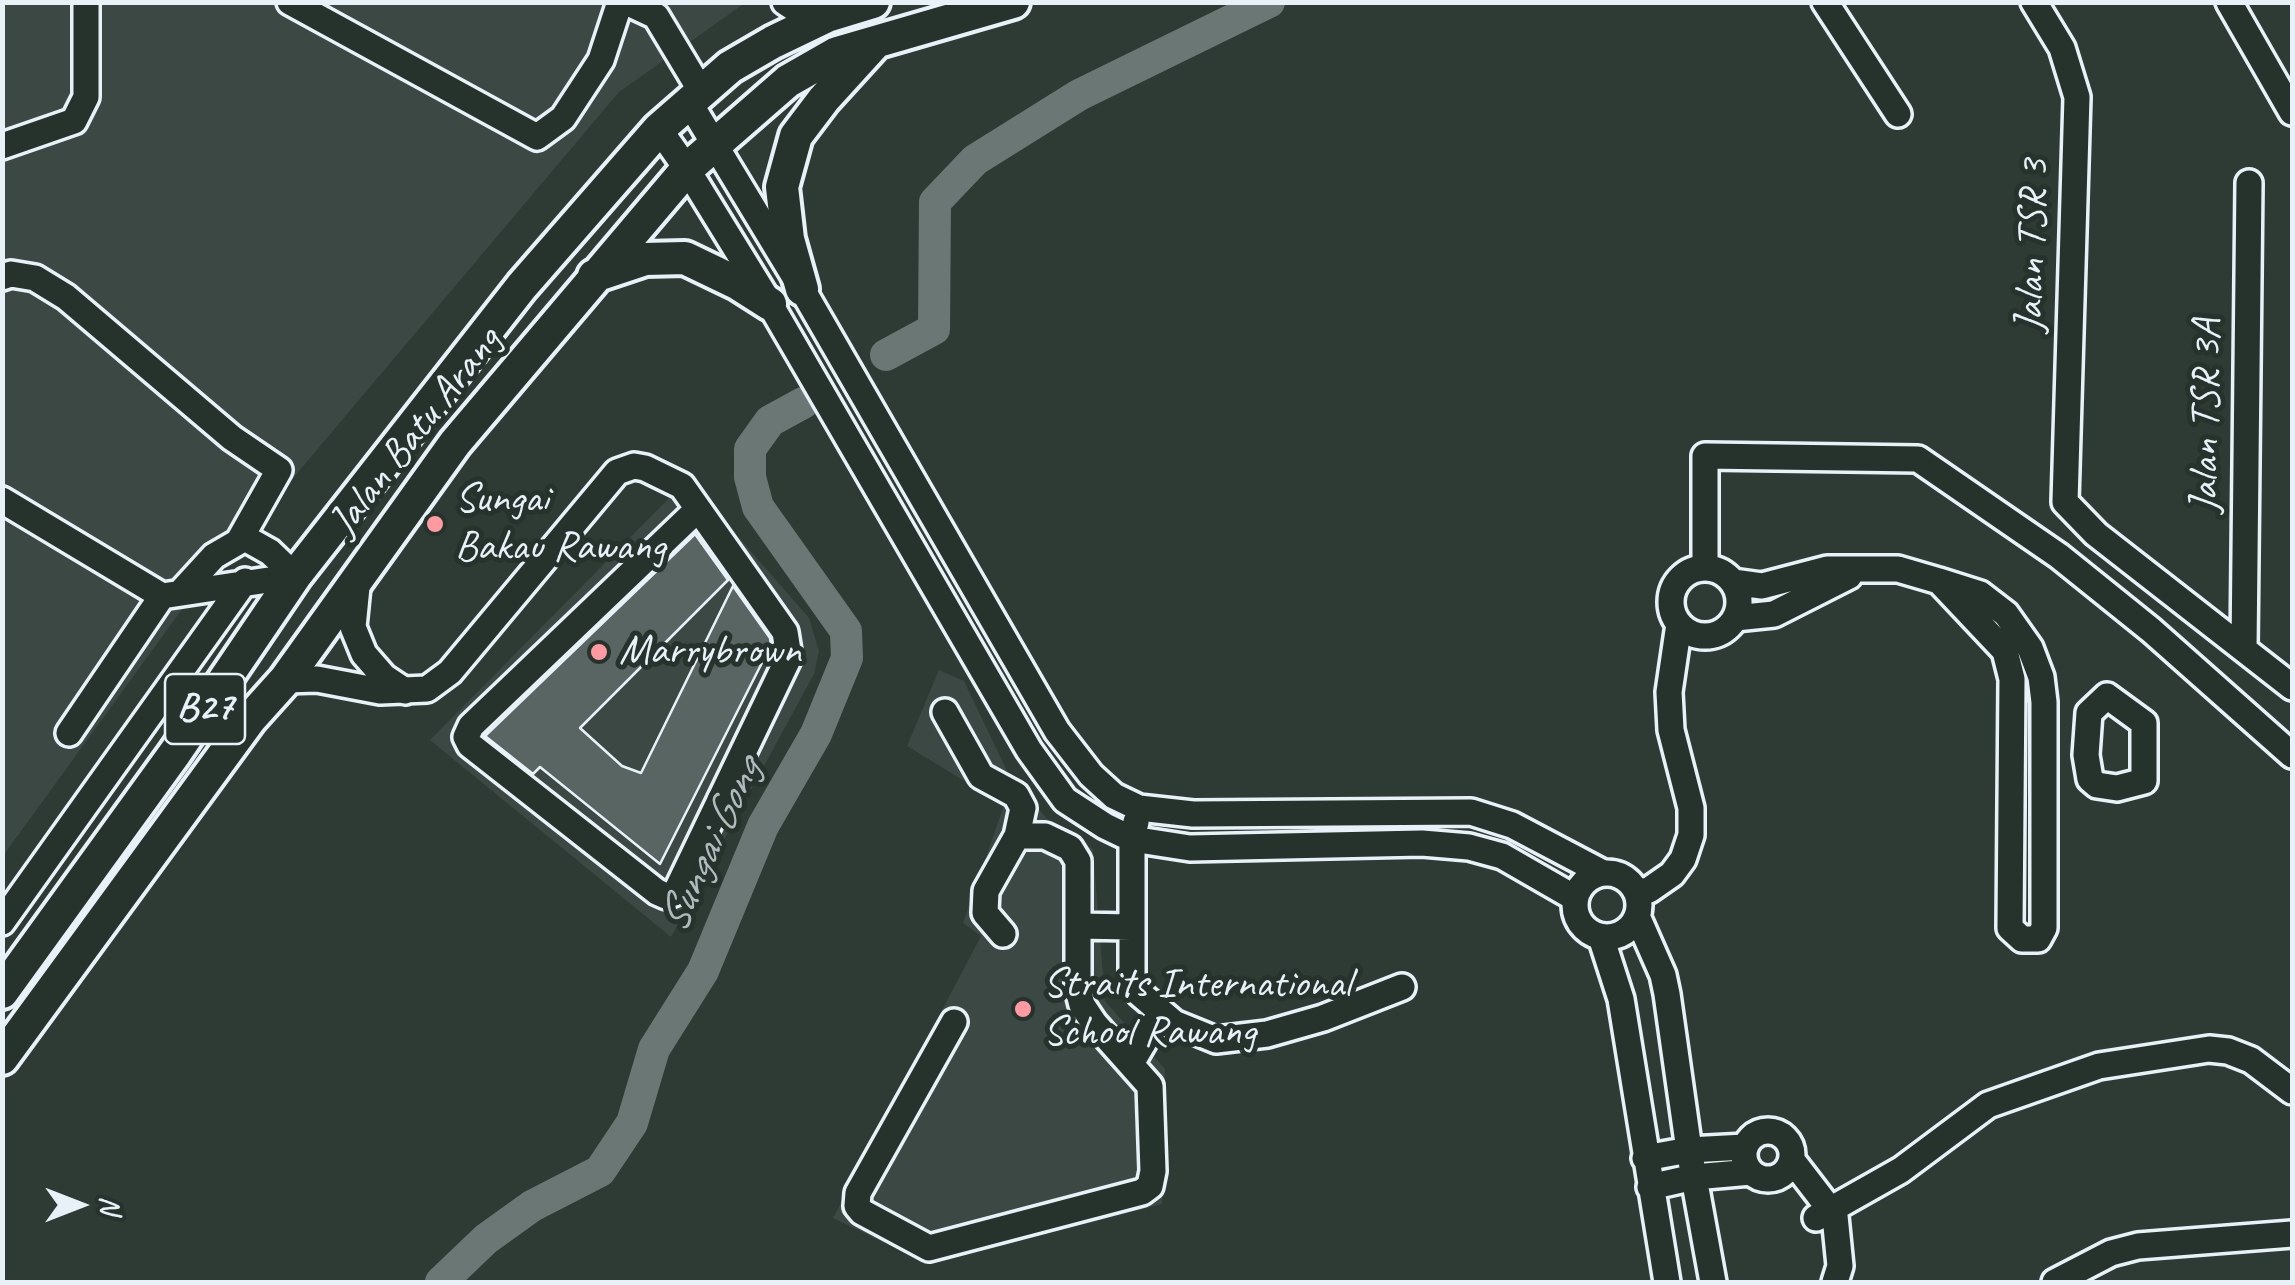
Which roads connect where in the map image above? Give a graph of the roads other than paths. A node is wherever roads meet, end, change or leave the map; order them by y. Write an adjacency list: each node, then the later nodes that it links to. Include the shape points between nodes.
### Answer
1 (86, 2): 17 (street, via 86,97 74,121)
2 (290, 2): 3 (street, via 537,137 563,118 601,60)
3 (623, 2): 12 (street, via 656,16)
4 (785, 2): 10 (street)
5 (873, 2): 10 (main road, Jalan Batu Arang / B27)
6 (1014, 2): 11 (main road, Jalan Batu Arang / B27)
7 (1825, 2): 14 (street)
8 (2034, 2): 38 (street, Jalan TSR 3, via 2062,48 2076,97 2065,502 2096,534)
9 (2229, 2): 13 (street)
10 (821, 7): 12 (main road, Jalan Batu Arang / B27)
11 (878, 40): 16 (main road, Jalan Batu Arang / B27, via 788,81); 22 (main road, via 796,136 782,187)
12 (695, 97): 15 (main road, Jalan Batu Arang / B27); 16 (street)
13 (2292, 112)
14 (1898, 114)
15 (659, 128): 18 (street); 29 (main road, Jalan Batu Arang / B27, via 522,286)
16 (716, 143): 18 (main road, Jalan Batu Arang / B27); 22 (street)
17 (2, 146)
18 (687, 168): 20 (main road, Jalan Batu Arang / B27); 23 (street)
19 (2249, 183): 38 (street, Jalan TSR 3A)
20 (594, 276): 23 (main road, via 645,259 685,258); 30 (main road, Jalan Batu Arang / B27, via 455,444)
21 (2, 278): 26 (street, via 35,278 66,297 279,470)
22 (802, 290): 51 (street, via 1057,732 1091,775)
23 (770, 304): 53 (street, via 1029,750 1065,800)
24 (2, 500): 34 (street)
25 (698, 509): 25 (street, via 785,632 789,657 676,892 666,896 466,737); 44 (street, via 682,486 645,468 618,472 450,672 427,689)
26 (240, 539): 29 (street, via 252,540); 34 (street)
27 (1705, 568): 33 (street); 36 (street, via 1677,583 1671,604); 50 (street, via 1705,456 1918,459 2090,580)
28 (1867, 568): 32 (street); 33 (street, via 1762,586); 35 (street, via 1774,614)
29 (296, 576): 31 (street); 65 (main road, Jalan Batu Arang / B27)
30 (358, 578): 42 (main road, Jalan Batu Arang / B27); 44 (street, via 353,626 364,654)
31 (245, 581): 34 (street); 59 (street)
32 (1939, 581): 40 (street, via 1980,594 2006,614); 41 (street, via 2005,651)
33 (1733, 582): 35 (street)
34 (172, 594): 46 (street)
35 (1735, 618): 37 (street)
36 (1679, 624): 37 (street); 39 (street)
37 (1708, 636): 39 (street)
38 (2244, 649): 43 (street)
39 (1671, 672): 58 (street, via 1671,730 1691,808 1691,835 1672,874)
40 (2039, 672): 41 (street); 48 (street)
41 (2012, 679): 47 (street)
42 (285, 680): 44 (street); 68 (main road, Jalan Batu Arang / B27, via 250,718)
43 (2292, 687)
44 (406, 692)
45 (945, 712): 52 (street, via 981,776 1016,795 1022,808)
46 (69, 733)
47 (2012, 755): 48 (street); 54 (street)
48 (2044, 755): 49 (street); 55 (street)
49 (2086, 755)
50 (2292, 755)
51 (1139, 808): 53 (street); 56 (street, via 1193,814 1471,812 1512,825)
52 (1017, 836): 60 (street, via 1046,836 1070,848 1078,861); 62 (street, via 986,891 985,913)
53 (1132, 838): 57 (street, via 1190,848 1468,847 1502,856); 61 (street)
54 (2011, 872): 55 (street); 55 (street, via 2010,928 2022,939 2038,939)
55 (2044, 872)
56 (1603, 873): 57 (street, via 1586,880); 58 (street, via 1623,877)
57 (1576, 898): 63 (street, via 1583,927)
58 (1637, 904): 63 (street, via 1619,936); 71 (street, via 1663,975)
59 (2, 922)
60 (1078, 926): 61 (street); 69 (street, via 1082,1005)
61 (1130, 926): 66 (street, via 1132,976)
62 (1003, 934)
63 (1601, 937): 72 (street, via 1622,999)
64 (1402, 987): 66 (street, via 1286,1029 1216,1040)
65 (2, 992)
66 (1160, 1012): 69 (street)
67 (954, 1022): 69 (street, via 857,1199 862,1212 929,1248 1150,1186 1153,1095)
68 (2, 1058)
69 (1132, 1062)
70 (2292, 1092): 77 (street, via 2251,1060 2210,1049 2098,1066 1988,1104 1901,1170)
71 (1688, 1150): 72 (street); 73 (street); 75 (street)
72 (1645, 1158): 76 (street)
73 (1748, 1160): 74 (street, via 1771,1180); 74 (street, via 1755,1134 1771,1130 1786,1137 1793,1152); 75 (street)
74 (1788, 1167): 77 (street)
75 (1694, 1176): 76 (street); 80 (street)
76 (1650, 1187): 79 (street)
77 (1824, 1213): 81 (street, via 1837,1228 1840,1266)
78 (2292, 1234): 82 (street, via 2138,1246)
79 (1667, 1282)
80 (1714, 1282)
81 (1833, 1282)
82 (2056, 1282)

